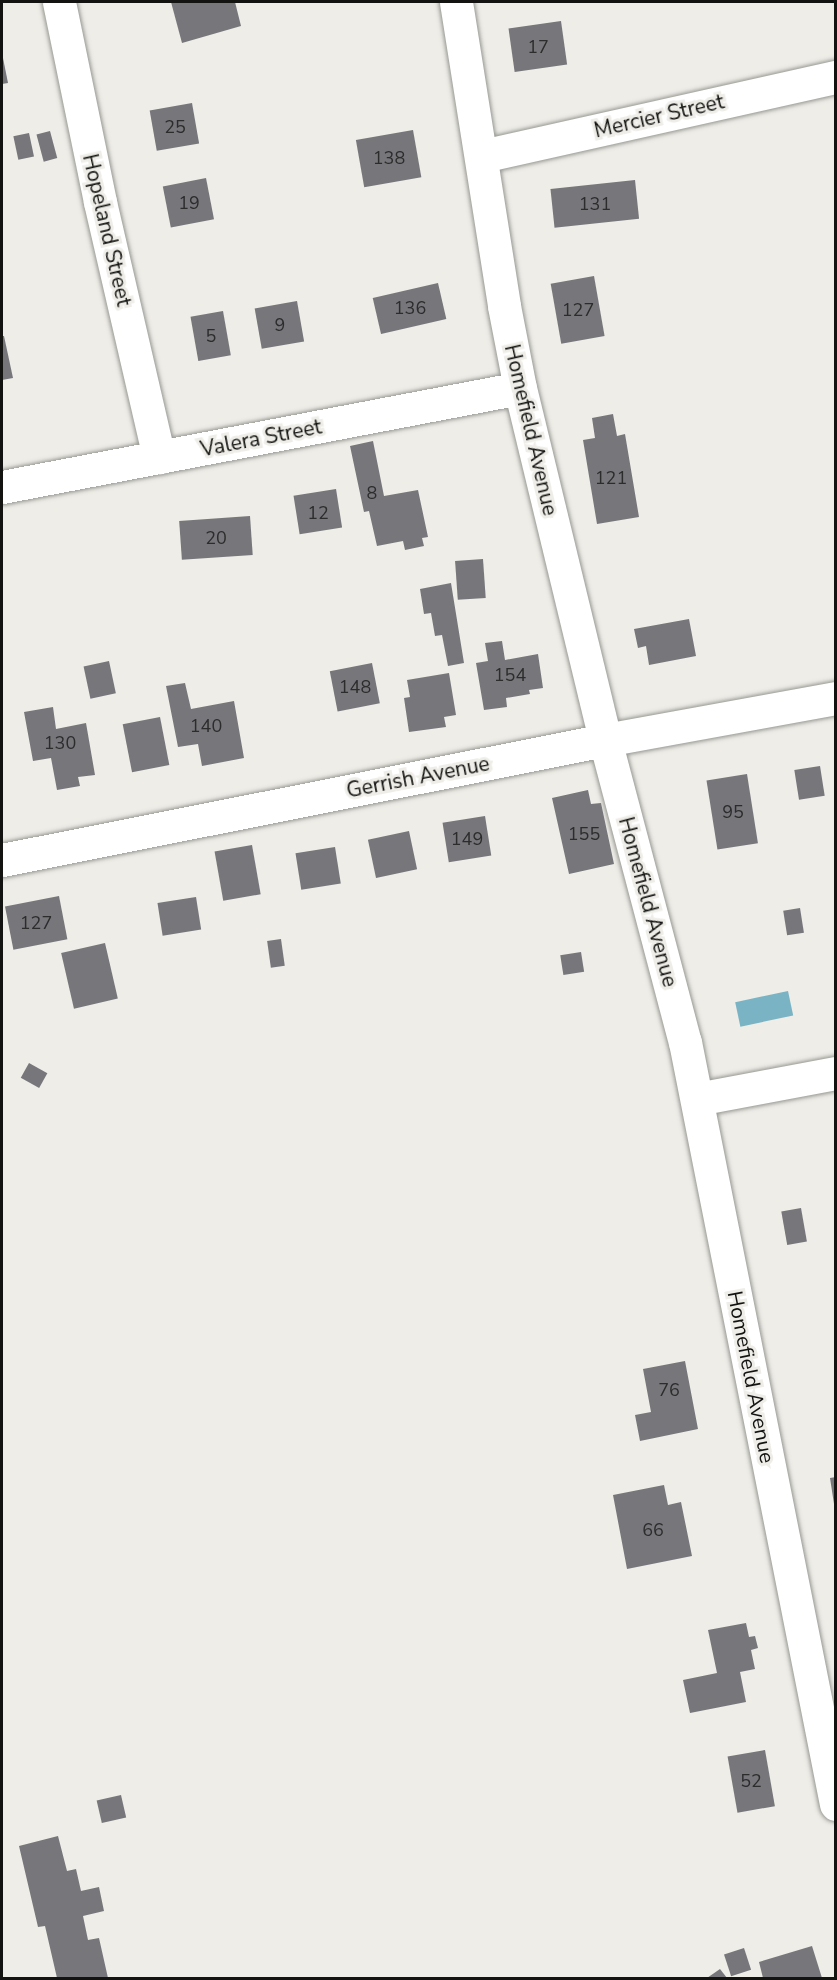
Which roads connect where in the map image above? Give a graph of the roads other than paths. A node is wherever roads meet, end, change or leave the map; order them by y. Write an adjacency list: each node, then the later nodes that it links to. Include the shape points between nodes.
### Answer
1 (59, 2): 6 (street, Hopeland Street)
2 (456, 2): 4 (street, Homefield Avenue)
3 (836, 77): 4 (street, Mercier Street)
4 (482, 156): 5 (street, Homefield Avenue)
5 (520, 388): 6 (street, Valera Street); 9 (street, Homefield Avenue)
6 (159, 457): 7 (street, Valera Street)
7 (2, 487)
8 (836, 698): 9 (street, Gerrish Avenue)
9 (605, 740): 10 (street, Gerrish Avenue); 12 (street, Homefield Avenue)
10 (2, 860)
11 (836, 1072): 12 (street)
12 (697, 1100): 13 (street, Homefield Avenue)
13 (836, 1804)

